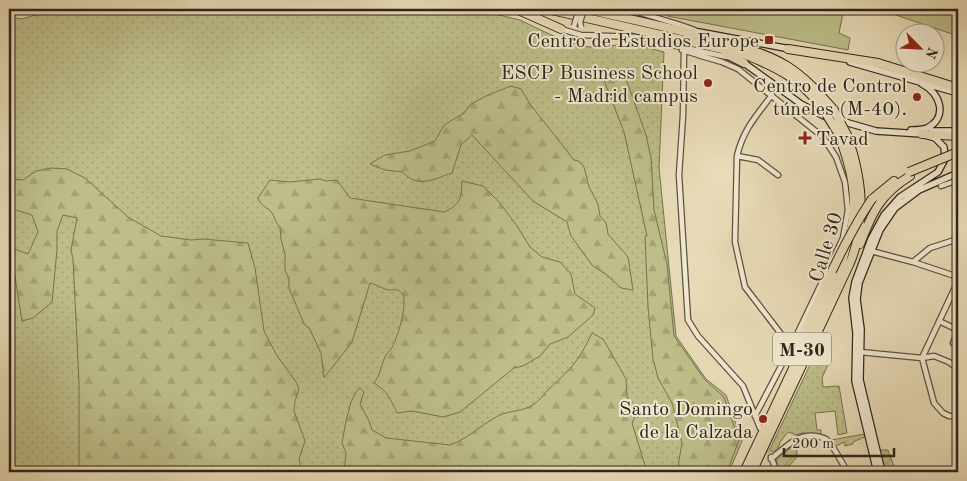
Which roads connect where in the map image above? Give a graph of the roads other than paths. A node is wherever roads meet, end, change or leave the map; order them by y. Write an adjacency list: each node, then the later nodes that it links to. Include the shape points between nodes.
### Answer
1 (516, 9): 6 (highway)
2 (547, 9): 11 (highway, Calle 30 / M-30)
3 (579, 9): 6 (street, bridge, via 574,26)
4 (585, 9): 7 (highway, Calle 30 / M-30); 9 (street, bridge, via 581,27 585,33)
5 (630, 9): 8 (street)
6 (561, 29): 9 (street)
7 (684, 31): 8 (highway); 35 (highway, Calle 30 / M-30, bridge, via 746,48 780,62 798,73 834,110 855,157 861,191 862,212)
8 (699, 32): 12 (main road)
9 (595, 36): 10 (street, via 636,37)
10 (677, 46): 13 (street); 15 (street)
11 (716, 48): 16 (highway); 50 (highway, Calle 30 / M-30, bridge, via 744,54 771,65 805,88 838,133 854,187 854,213 841,265)
12 (788, 49): 17 (main road); 18 (highway, via 878,64)
13 (686, 52): 14 (street); 47 (street, via 679,175 688,320 698,336 743,386)
14 (698, 54): 15 (street); 20 (street, via 738,69)
15 (722, 56): 16 (street)
16 (744, 63): 22 (main road, via 801,104 824,116 876,131)
17 (904, 76): 19 (main road); 22 (main road, via 935,92 939,111 932,125 925,129)
18 (958, 88)
19 (958, 93)
20 (772, 95): 26 (street, via 746,129); 42 (street, via 823,137 836,157 845,182 848,210 843,238)
21 (958, 131): 23 (main road)
22 (896, 132): 23 (main road)
23 (919, 134): 24 (highway); 55 (main road, via 939,140 945,149 945,159 929,179 900,197 884,214 853,288 856,386)
24 (958, 136)
25 (958, 152): 29 (highway, bridge)
26 (738, 156): 30 (street, via 758,160); 42 (street, via 735,242 745,287)
27 (958, 156): 29 (highway)
28 (957, 173): 34 (main road, via 919,190 900,204 883,224)
29 (909, 174): 35 (highway, via 876,207); 50 (highway, bridge, via 883,189 860,216)
30 (778, 175)
31 (958, 180): 32 (street)
32 (941, 186)
33 (958, 238): 36 (street, via 930,248)
34 (871, 251): 36 (street); 43 (main road, via 859,282)
35 (852, 259): 52 (highway, Calle 30 / M-30)
36 (913, 262): 37 (street)
37 (958, 277)
38 (958, 281): 39 (street)
39 (939, 321): 40 (street); 44 (street)
40 (958, 330): 41 (street, via 953,343)
41 (958, 346)
42 (791, 347): 46 (street)
43 (860, 352): 44 (street); 56 (main road, via 862,395)
44 (922, 358): 45 (street, via 941,358); 49 (street, via 934,403 943,413)
45 (958, 369)
46 (759, 406): 47 (street); 48 (street)
47 (753, 409): 48 (street)
48 (755, 416): 50 (street)
49 (958, 416)
50 (761, 430): 51 (highway, Calle 30 / M-30)
51 (744, 472)
52 (752, 472)
53 (777, 472): 54 (street, via 771,457 804,436 821,437 830,443)
54 (848, 472)
55 (877, 472)
56 (882, 472)

